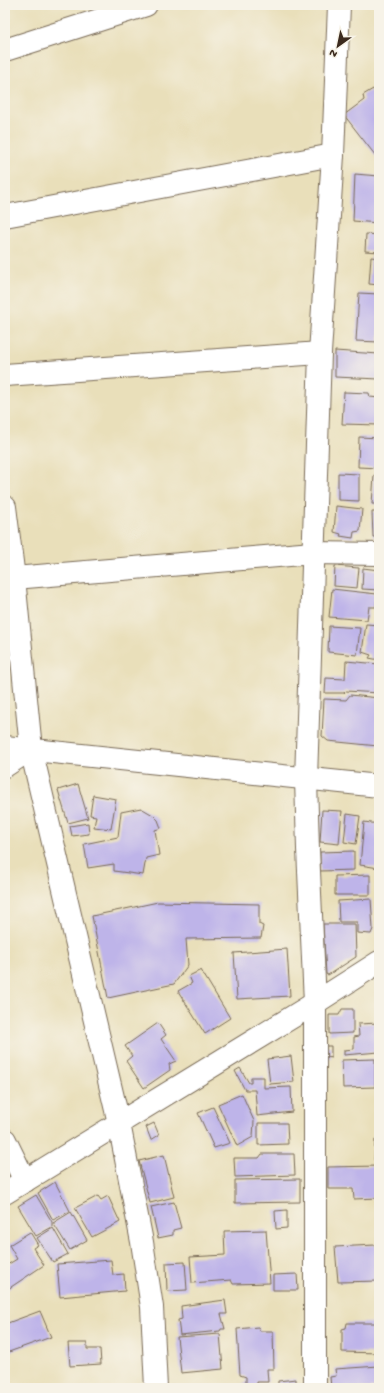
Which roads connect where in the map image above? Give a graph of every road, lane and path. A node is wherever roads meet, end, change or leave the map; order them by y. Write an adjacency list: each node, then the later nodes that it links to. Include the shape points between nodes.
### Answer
1 (146, 5): 3 (street)
2 (339, 5): 4 (street)
3 (5, 50)
4 (333, 156): 5 (street); 6 (street)
5 (5, 216)
6 (320, 353): 7 (street); 9 (street)
7 (5, 374)
8 (5, 507): 11 (street)
9 (313, 553): 10 (street); 11 (street); 15 (street)
10 (379, 554)
11 (10, 578): 13 (street)
12 (5, 747): 13 (street)
13 (31, 749): 14 (street); 15 (street); 19 (street)
14 (5, 766)
15 (306, 779): 16 (street); 18 (street)
16 (379, 786)
17 (379, 962): 18 (street)
18 (315, 1003): 19 (street); 24 (street)
19 (119, 1123): 21 (street); 23 (street, via 150,1293)
20 (5, 1140): 21 (street)
21 (25, 1180): 22 (street)
22 (5, 1193)
23 (156, 1388)
24 (315, 1388)

